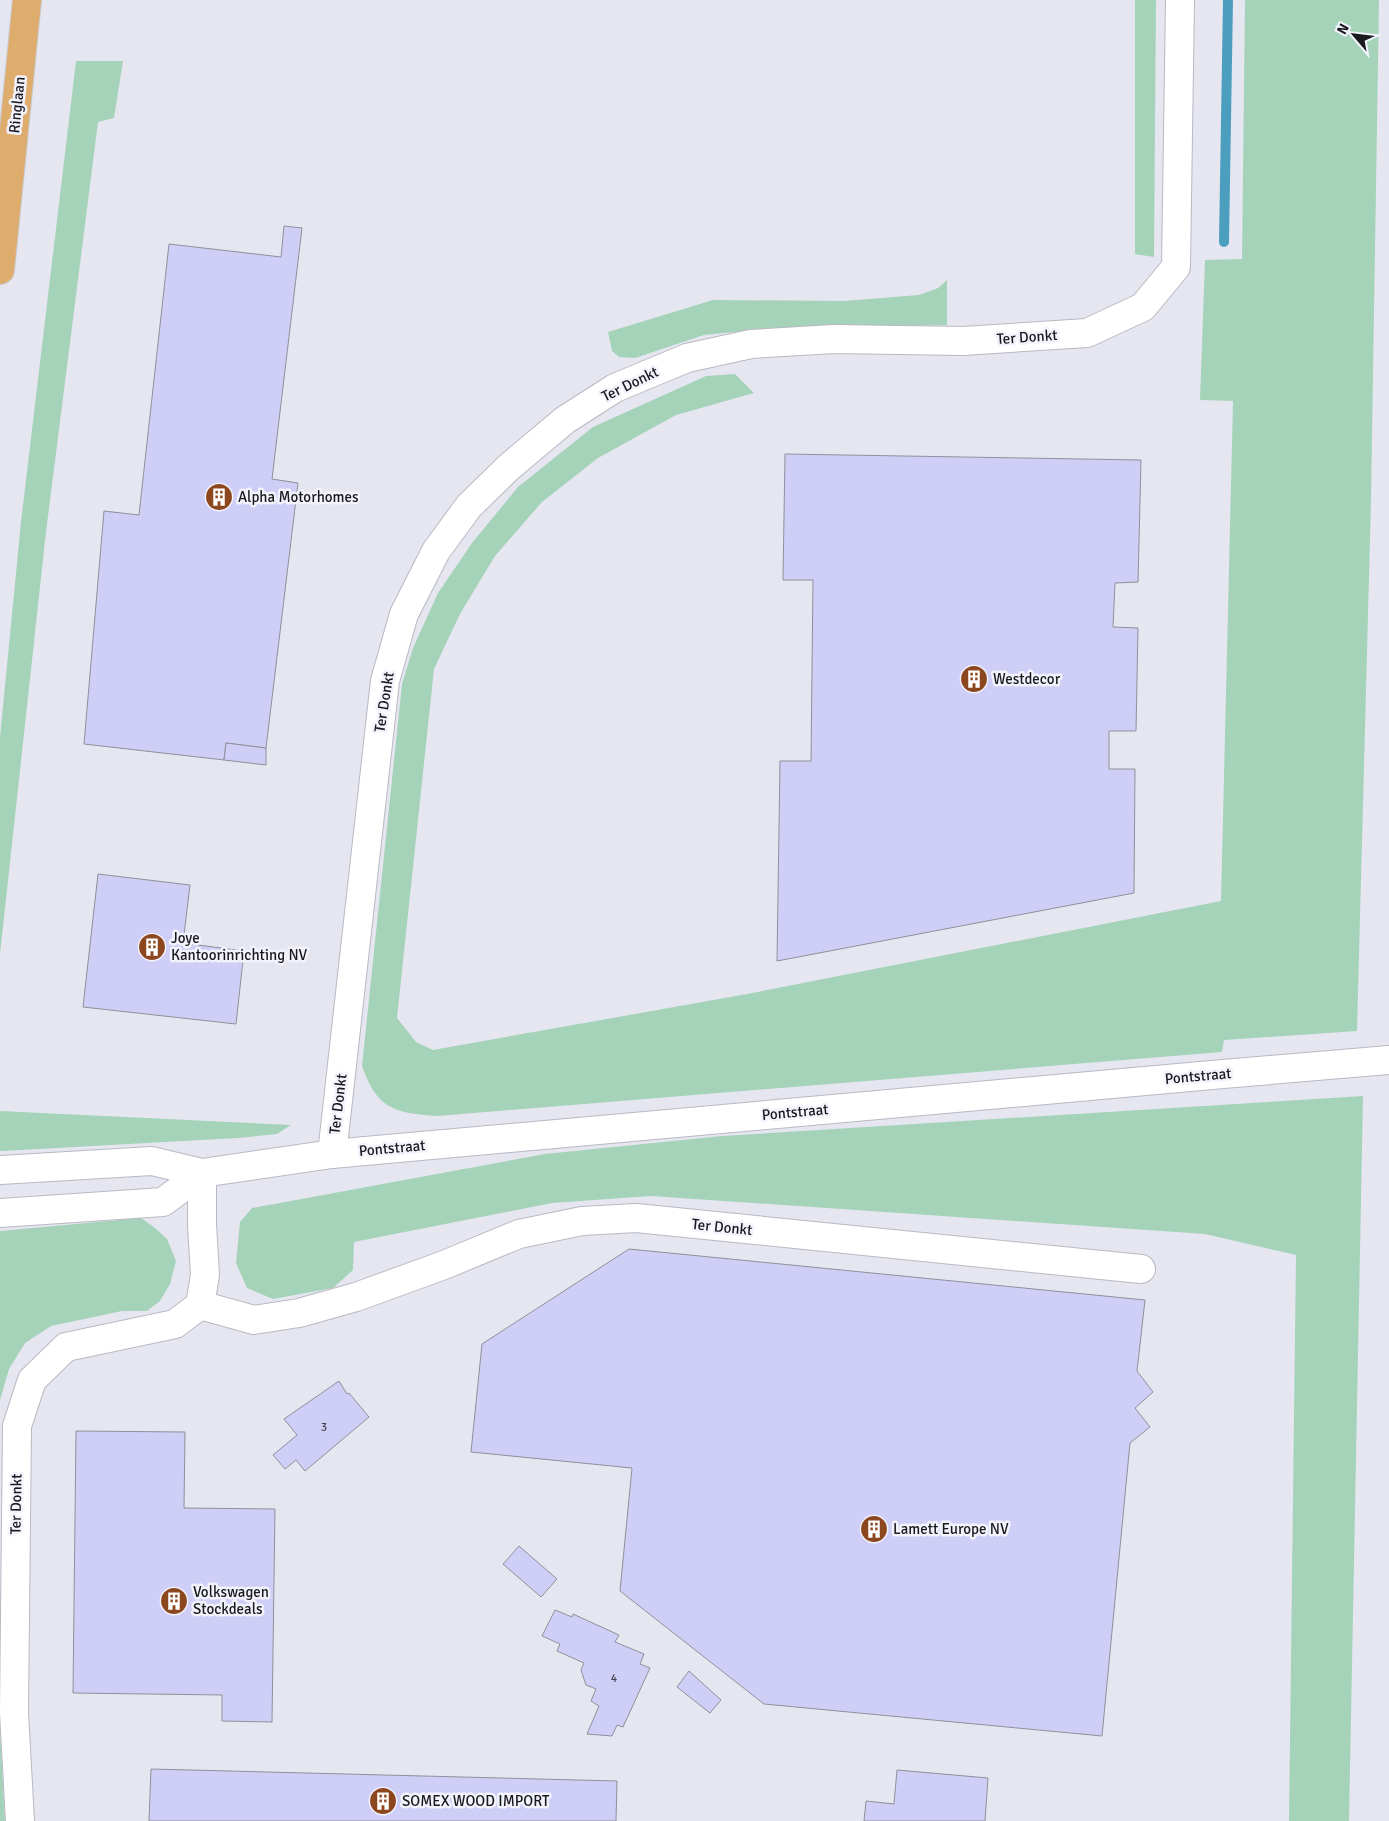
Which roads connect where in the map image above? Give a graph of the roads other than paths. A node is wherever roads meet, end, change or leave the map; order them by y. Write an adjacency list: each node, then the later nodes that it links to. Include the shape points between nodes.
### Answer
1 (27, 0): 3 (main road, Ringlaan)
2 (1180, 0): 5 (street, Ter Donkt, via 1176,267 1142,307 1087,333 963,341 834,339 760,343 686,358 615,388 565,420 469,506 436,551 404,614 385,681)
3 (0, 270)
4 (1389, 1060): 5 (street, Pontstraat)
5 (332, 1154): 7 (street, Pontstraat)
6 (0, 1170): 7 (street, Pontstraat, via 152,1161)
7 (202, 1174): 8 (street, Pontstraat, via 163,1202); 10 (street, via 205,1275)
8 (0, 1213)
9 (1142, 1269): 10 (street, Ter Donkt, via 636,1218 582,1221 519,1234 356,1297 299,1313 254,1320)
10 (200, 1305): 11 (street, Ter Donkt, via 175,1324 66,1347 32,1380 17,1426 14,1712)
11 (20, 1821)

